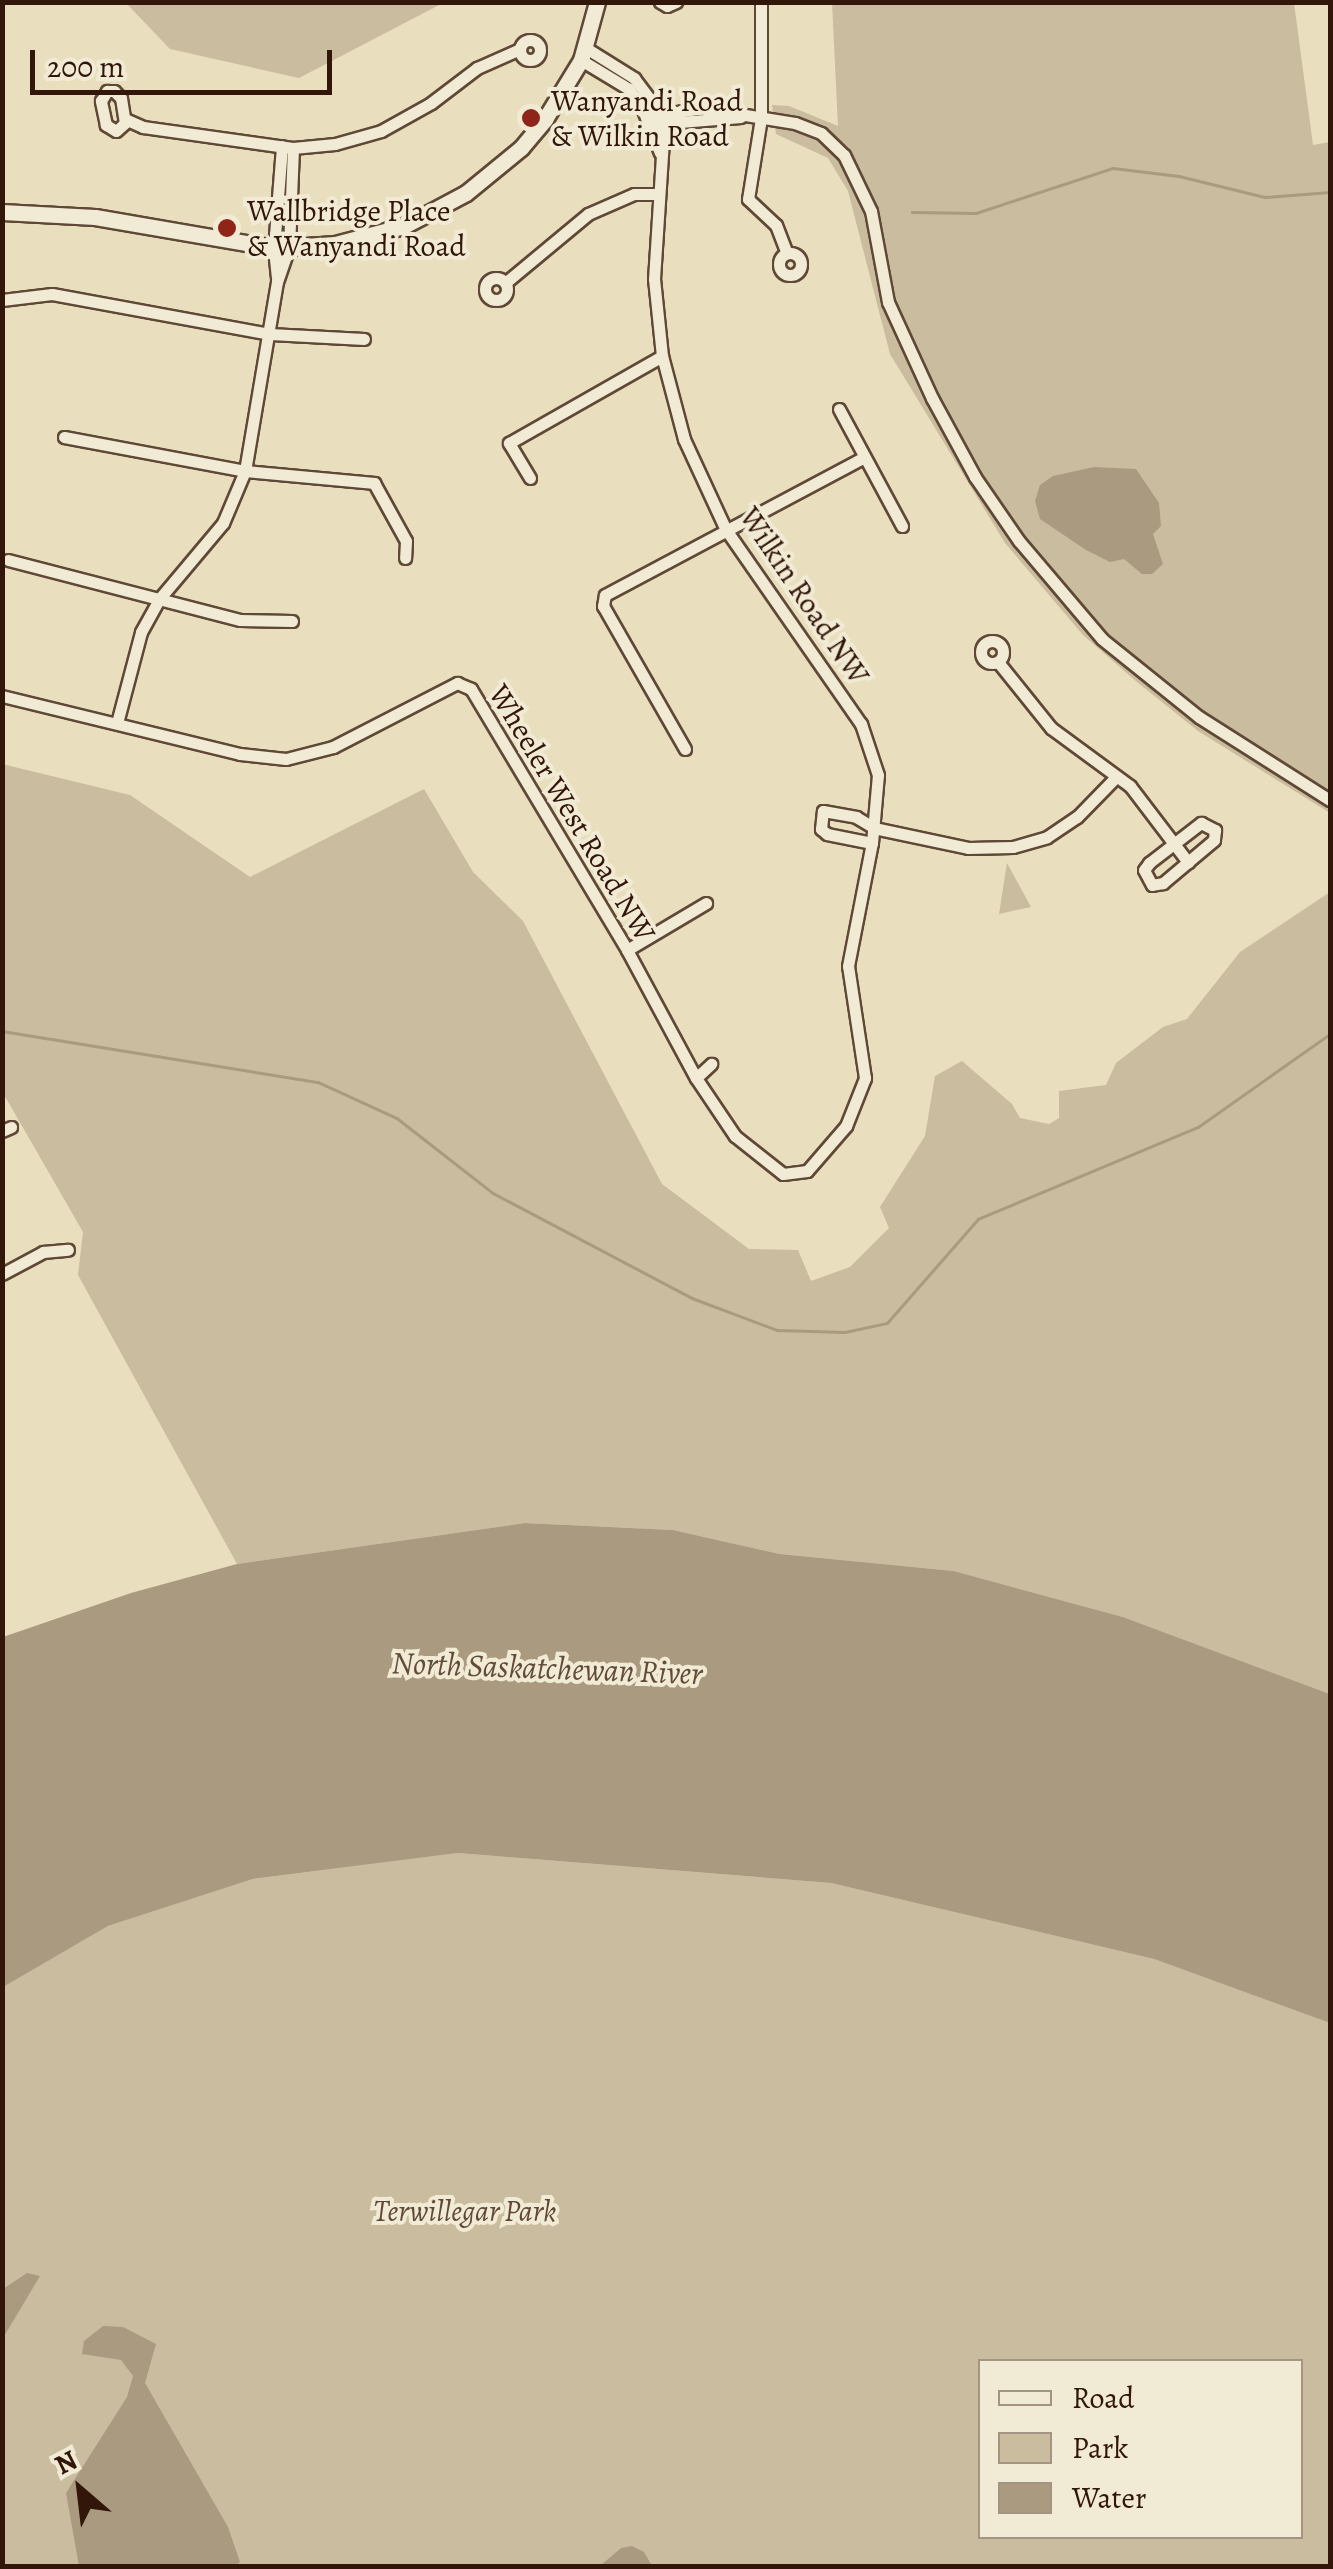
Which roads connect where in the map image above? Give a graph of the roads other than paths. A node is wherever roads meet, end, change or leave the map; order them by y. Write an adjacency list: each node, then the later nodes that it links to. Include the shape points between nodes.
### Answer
1 (597, 2): 6 (street)
2 (660, 2): 3 (street)
3 (676, 2)
4 (761, 2): 7 (street)
5 (520, 50): 10 (street, via 477,68 381,131 336,144)
6 (584, 54): 9 (street, via 629,89); 13 (street, via 545,120 466,193 370,237)
7 (761, 118): 9 (street); 14 (street, via 748,199 776,225); 36 (street, via 821,133 861,181 888,302 940,414 1019,541 1102,638 1199,717)
8 (125, 119): 10 (street)
9 (653, 120): 11 (street, Wilkin Road NW, via 662,156)
10 (288, 147): 13 (street)
11 (658, 194): 15 (street, via 634,194 588,214); 19 (street, Wilkin Road NW, via 654,279)
12 (2, 212): 13 (street, via 96,217)
13 (282, 248): 17 (street)
14 (787, 253)
15 (505, 282)
16 (2, 300): 17 (street, via 52,294)
17 (270, 334): 18 (street); 23 (street)
18 (364, 339)
19 (662, 356): 24 (street, via 509,443); 26 (street, Wilkin Road NW, via 684,439)
20 (839, 409): 22 (street)
21 (64, 437): 23 (street)
22 (864, 457): 25 (street); 26 (street)
23 (244, 470): 27 (street, via 374,483 406,541); 29 (street, via 223,523)
24 (530, 478)
25 (902, 526)
26 (726, 530): 34 (street, via 605,595 603,606); 37 (street, Wilkin Road NW, via 861,724 878,775)
27 (405, 558)
28 (8, 560): 29 (street)
29 (160, 598): 30 (street, via 240,620); 33 (street, via 141,632)
30 (292, 621)
31 (998, 662): 35 (street, via 1034,712)
32 (2, 696): 33 (street, Wheeler West Road NW)
33 (117, 723): 42 (street, Wheeler West Road NW, via 286,759 333,747 456,683 471,689)
34 (685, 749)
35 (1116, 777): 37 (street, via 1077,817 1013,848 983,850); 39 (street)
36 (1330, 800)
37 (874, 828): 38 (street, Wilkin Road NW); 38 (street, via 823,811 821,829 827,834)
38 (872, 843): 45 (street, Wilkin Road NW, via 848,966 865,1078 846,1126 807,1170)
39 (1174, 843): 40 (street); 40 (street, via 1201,823 1216,830 1214,840); 40 (street, via 1149,863 1146,878 1163,884)
40 (1188, 862)
41 (706, 903): 42 (street)
42 (627, 950): 44 (street, Wheeler West Road NW)
43 (711, 1064): 44 (street)
44 (696, 1078): 45 (street, Wheeler West Road NW, via 735,1136)
45 (783, 1174)
46 (68, 1250): 47 (street, via 43,1252)
47 (2, 1274)

